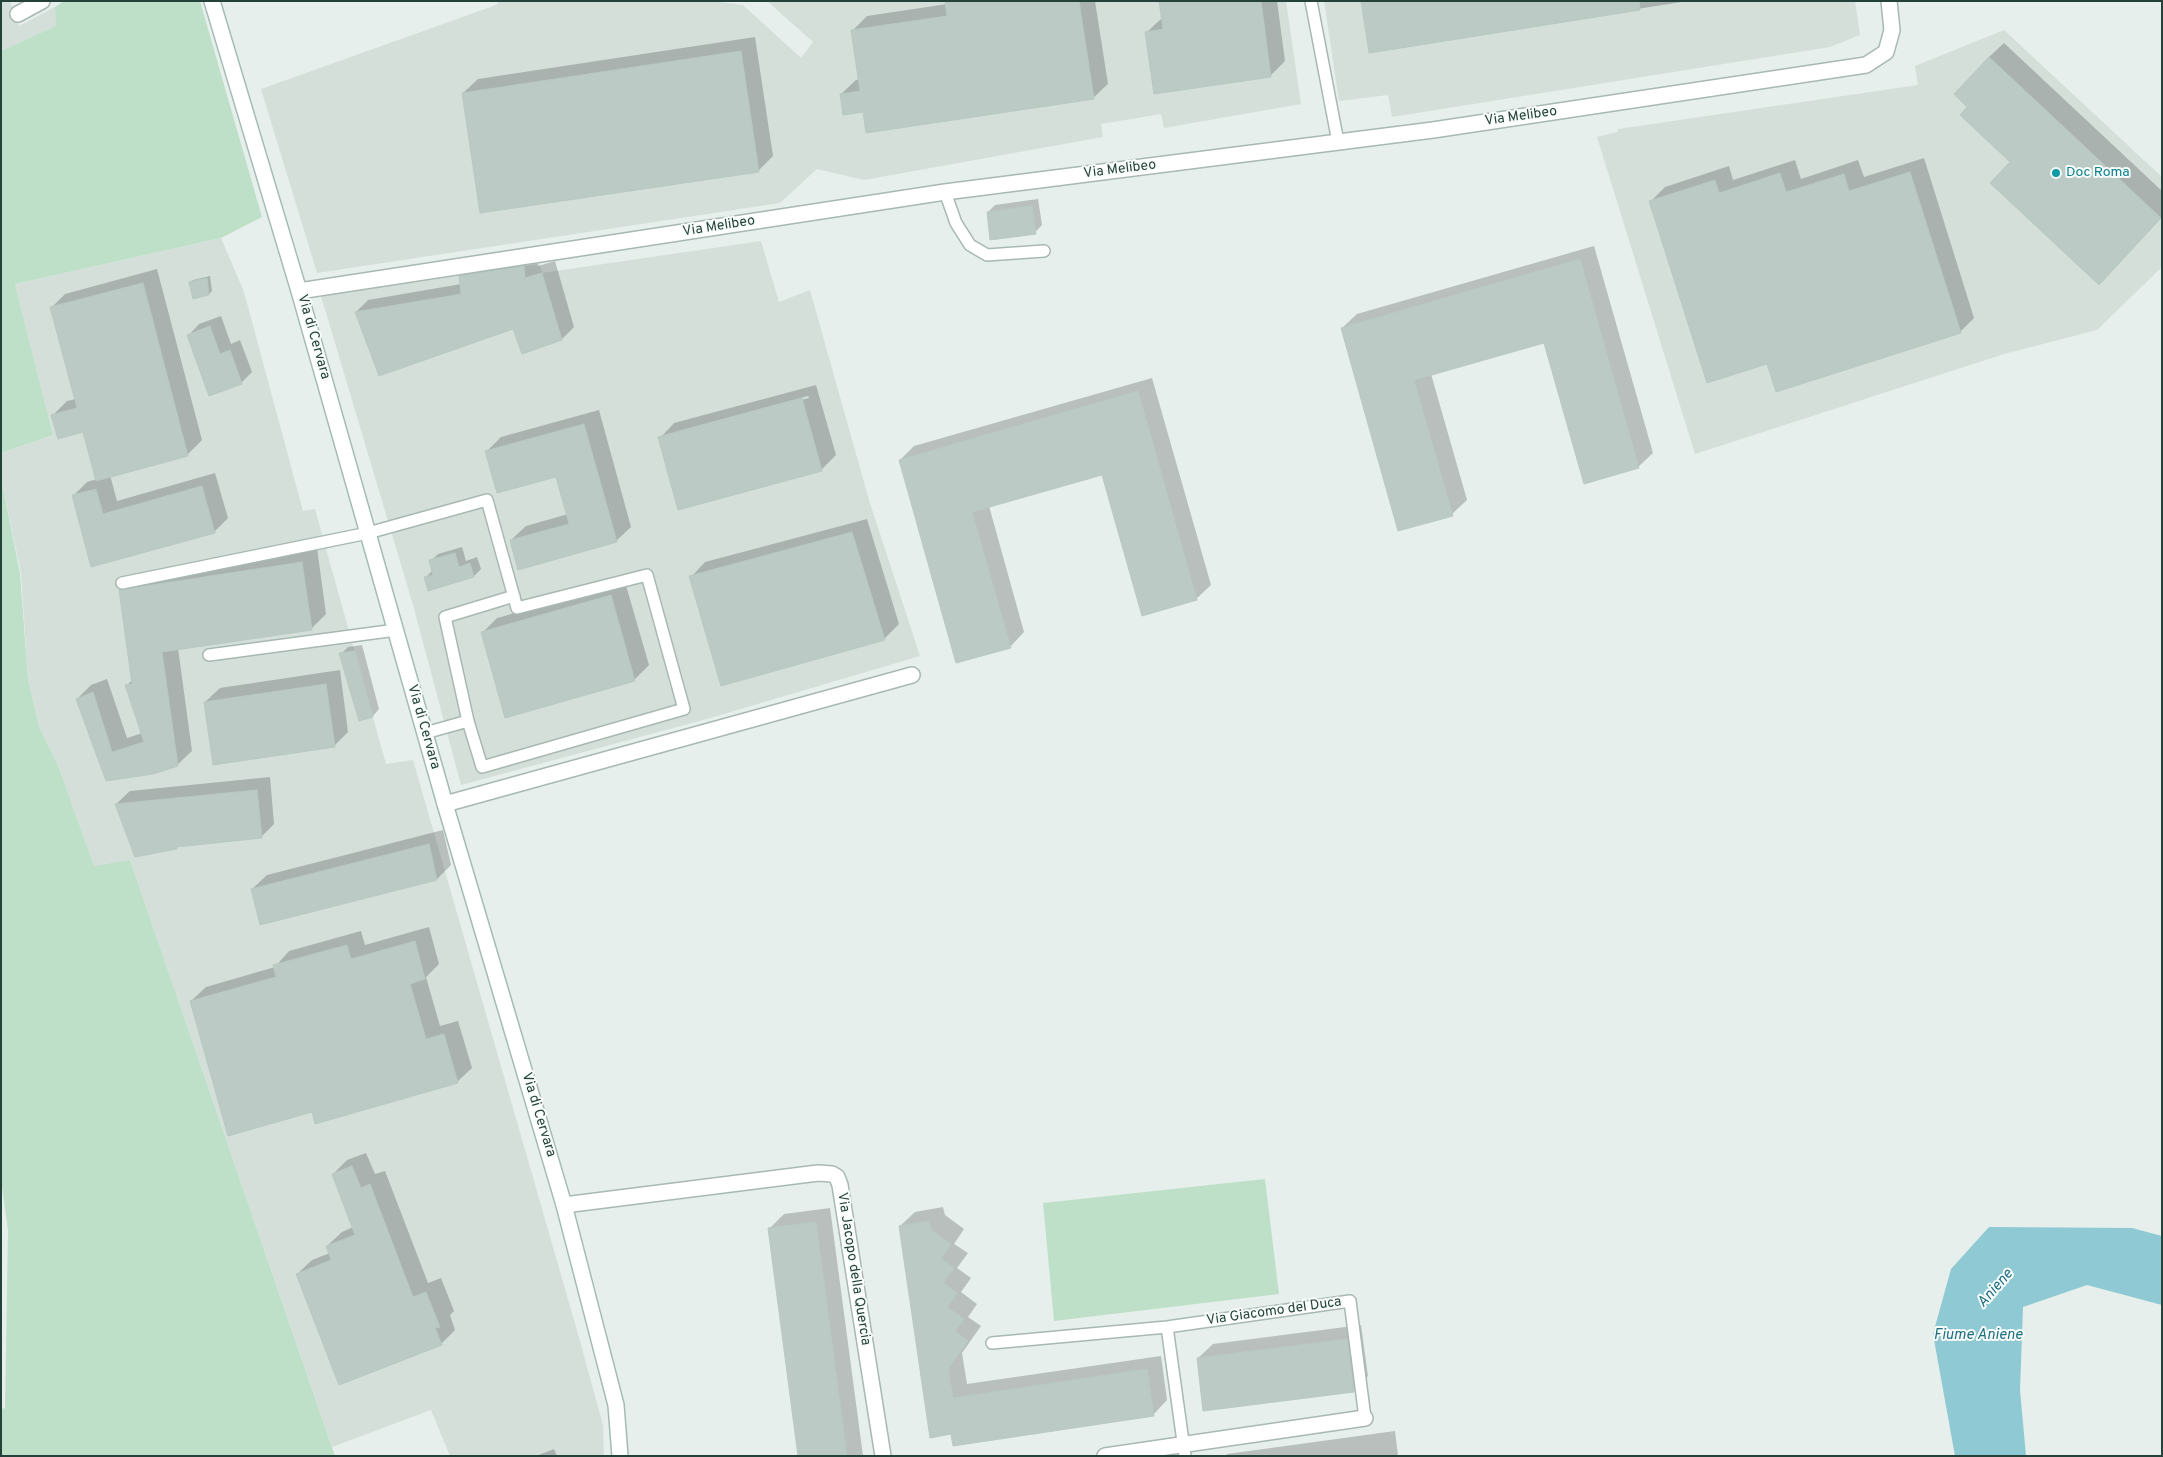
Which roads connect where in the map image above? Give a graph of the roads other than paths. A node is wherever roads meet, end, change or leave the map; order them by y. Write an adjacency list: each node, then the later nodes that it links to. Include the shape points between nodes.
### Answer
1 (42, 1): 5 (street)
2 (212, 1): 9 (street, Via di Cervara)
3 (1311, 1): 6 (lane)
4 (1889, 1): 6 (street, Via Melibeo, via 1892,30 1886,52 1866,66)
5 (18, 14)
6 (1338, 142): 7 (street, Via Melibeo)
7 (946, 192): 8 (lane, via 956,223 970,245 987,255); 9 (street, Via Melibeo)
8 (1044, 251)
9 (299, 291): 10 (street, Via di Cervara)
10 (368, 533): 11 (lane); 12 (lane, via 488,500); 13 (street, Via di Cervara)
11 (122, 583)
12 (514, 596): 16 (lane, via 445,617); 16 (lane, via 517,608 648,576 684,709 482,767)
13 (396, 630): 14 (lane); 17 (street, Via di Cervara)
14 (209, 654)
15 (912, 675): 18 (street)
16 (468, 721): 17 (lane)
17 (425, 733): 18 (street, Via di Cervara)
18 (445, 804): 19 (street, Via di Cervara)
19 (564, 1205): 24 (street, Via di Cervara, via 616,1405); 25 (street, Via Jacopo della Quercia, via 818,1174 837,1177)
20 (1167, 1326): 21 (lane, Via Giacomo del Duca); 22 (lane, Via Giacomo del Duca, via 1350,1301); 23 (lane)
21 (992, 1343)
22 (1365, 1418): 23 (street, Via Giacomo del Duca)
23 (1184, 1450): 26 (street, Via Giacomo del Duca)
24 (620, 1456)
25 (883, 1456)
26 (1104, 1456)

